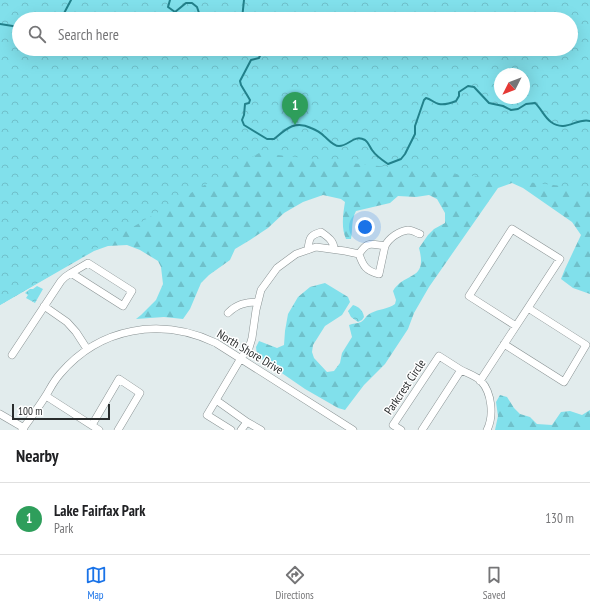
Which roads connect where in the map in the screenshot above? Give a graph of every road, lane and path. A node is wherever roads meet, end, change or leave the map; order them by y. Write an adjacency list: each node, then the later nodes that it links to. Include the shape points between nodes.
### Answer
1 (420, 234): 2 (street, via 408,230 388,239)
2 (385, 246): 5 (street, via 371,244 365,246); 5 (street, via 379,274 365,268)
3 (334, 249): 4 (street, via 316,247); 4 (street, via 330,239 321,232 314,234 309,240); 5 (street)
4 (308, 250): 7 (street, via 296,254 277,268 261,290)
5 (359, 254)
6 (71, 273): 6 (street, via 123,306 132,291 88,263); 8 (street, via 60,281)
7 (258, 302): 10 (street, via 241,303); 15 (street, via 249,348)
8 (44, 306): 13 (street, via 67,322); 14 (street)
9 (528, 308): 11 (street); 11 (street, via 560,259 512,229 468,296); 12 (street, via 586,345 564,382)
10 (228, 313)
11 (516, 326): 12 (street)
12 (504, 344): 17 (street)
13 (87, 349): 15 (street, North Shore Drive, via 121,333 163,328 204,337); 18 (street, North Shore Drive, via 60,373)
14 (12, 355)
15 (241, 358): 19 (street); 29 (street, North Shore Drive)
16 (461, 370): 17 (street, Parkcrest Circle); 30 (street, Parkcrest Circle, via 439,356 393,424); 31 (street)
17 (480, 381): 32 (street, via 489,396 491,410)
18 (46, 396): 22 (street); 23 (street, North Shore Drive)
19 (216, 400): 21 (street); 26 (street, via 207,415)
20 (0, 414): 23 (street)
21 (247, 422): 27 (street); 28 (street)
22 (92, 425): 24 (street); 25 (street, via 119,379 140,393)
23 (23, 429)
24 (99, 430)
25 (118, 430)
26 (231, 430)
27 (241, 430)
28 (261, 430)
29 (353, 430)
30 (401, 430)
31 (422, 430)
32 (487, 430)

